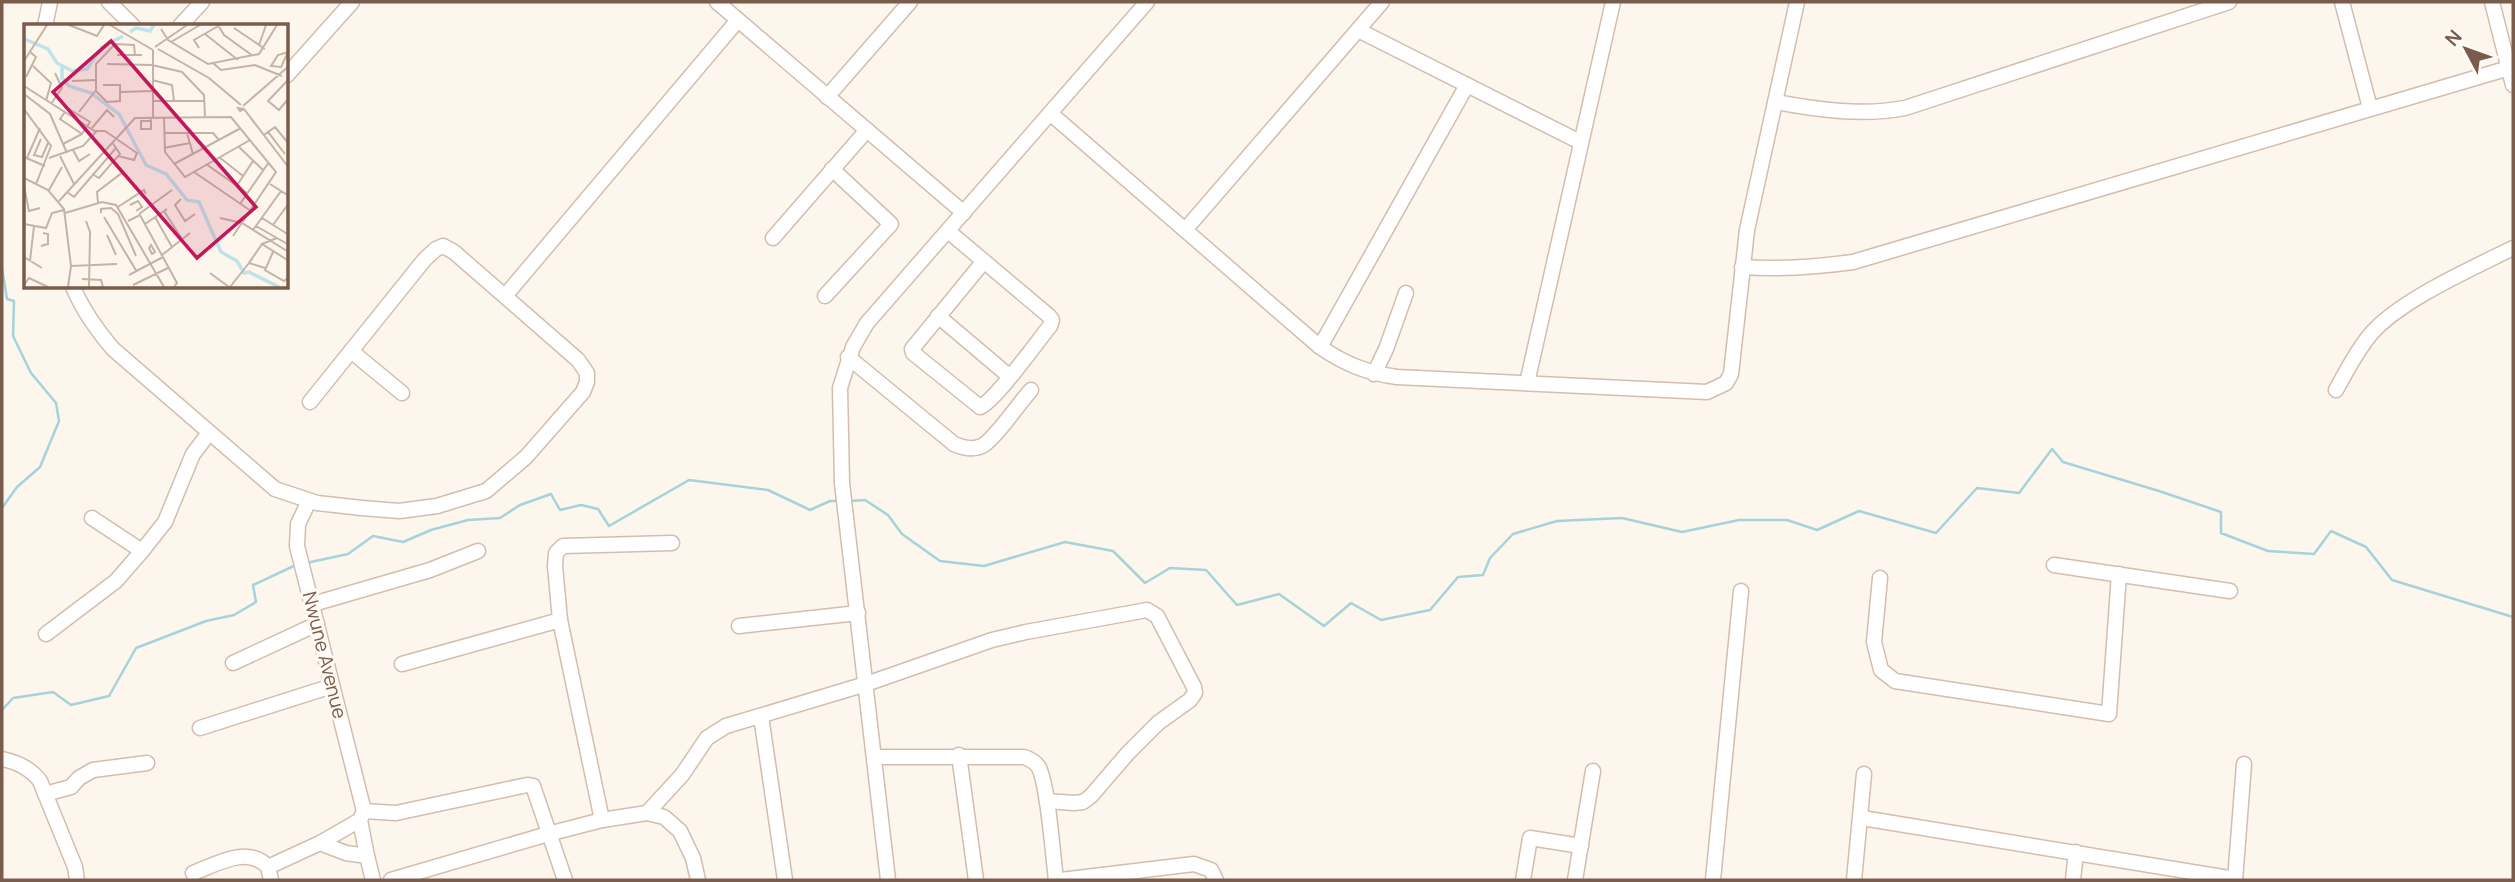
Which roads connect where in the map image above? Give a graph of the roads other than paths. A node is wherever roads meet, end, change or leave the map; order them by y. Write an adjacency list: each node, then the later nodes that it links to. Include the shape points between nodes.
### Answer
1 (50, 2): 16 (street)
2 (109, 2): 17 (street)
3 (202, 2): 18 (street)
4 (352, 2): 21 (street)
5 (716, 2): 15 (street)
6 (909, 2): 24 (street)
7 (1147, 2): 27 (street)
8 (1382, 2): 19 (street)
9 (1613, 2): 29 (street)
10 (1797, 2): 25 (street)
11 (2229, 2): 14 (street)
12 (2342, 2): 26 (street)
13 (2492, 2): 20 (street)
14 (2189, 8): 25 (street, via 1905,108 1864,113)
15 (738, 20): 24 (street); 40 (street)
16 (45, 24)
17 (131, 24)
18 (182, 24)
19 (1358, 30): 22 (street); 32 (street)
20 (2509, 68): 23 (street); 26 (street)
21 (289, 73)
22 (1467, 85): 29 (street); 43 (street)
23 (2513, 85)
24 (827, 97): 28 (street)
25 (1776, 102): 37 (street, via 1755,185)
26 (2370, 108): 37 (street, via 1853,262)
27 (1050, 113): 31 (street); 32 (street)
28 (867, 130): 30 (street); 31 (street)
29 (1580, 142): 48 (street)
30 (832, 169): 34 (street); 41 (street, via 891,223)
31 (964, 213): 33 (street)
32 (1185, 230): 43 (street)
33 (947, 231): 36 (street); 45 (street, via 867,324)
34 (773, 238)
35 (2513, 248): 50 (street, via 2430,290 2393,315 2371,333)
36 (984, 261): 42 (street); 47 (street, via 1052,320)
37 (1742, 267): 48 (street, via 1731,374 1717,389)
38 (74, 289): 53 (street, via 97,331 113,349)
39 (1406, 293): 46 (street)
40 (505, 296): 44 (street, via 454,252 436,249); 54 (street, via 565,346 587,373 583,392 526,457 486,491 437,506 399,512)
41 (825, 296)
42 (938, 316): 47 (street); 47 (street, via 913,345 913,353 980,407)
43 (1320, 347): 46 (street)
44 (351, 351): 51 (street); 52 (street)
45 (848, 357): 49 (street, via 962,448 988,441); 65 (street, via 839,398 842,483)
46 (1374, 374): 48 (street)
47 (1009, 376)
48 (1527, 383)
49 (1031, 390)
50 (2336, 390)
51 (402, 393)
52 (310, 402)
53 (209, 433): 54 (street, via 275,489); 57 (street, via 194,454 165,522)
54 (309, 501): 64 (street, Nwune Avenue, via 298,524 297,546)
55 (92, 518): 57 (street)
56 (672, 543): 66 (street, via 563,546 556,553 555,566)
57 (142, 551): 69 (street, via 116,581)
58 (478, 551): 64 (street)
59 (2053, 565): 60 (street)
60 (2119, 574): 61 (street, via 2109,714 1895,681 1881,670 1874,642); 63 (street)
61 (1880, 578)
62 (1741, 591): 108 (street)
63 (2230, 591)
64 (313, 604): 67 (street, Nwune Avenue)
65 (858, 613): 68 (street); 72 (street)
66 (560, 620): 71 (street); 88 (street)
67 (317, 624): 70 (street); 73 (street, Nwune Avenue)
68 (739, 626)
69 (46, 634)
70 (233, 663)
71 (402, 664)
72 (866, 684): 74 (street); 77 (street); 84 (street, via 1015,635 1147,610 1153,613 1195,694 1135,745 1083,802)
73 (332, 687): 75 (street); 86 (street, Nwune Avenue)
74 (761, 716): 85 (street, via 726,726 707,738 682,775); 101 (street)
75 (200, 728)
76 (959, 755): 77 (street); 84 (street, via 1033,761 1040,768); 103 (street)
77 (875, 757): 102 (street)
78 (2, 759): 83 (street, via 34,773)
79 (147, 763): 83 (street, via 93,770 71,787)
80 (2244, 764): 111 (street)
81 (1593, 771): 91 (street)
82 (1864, 774): 87 (street)
83 (45, 794): 96 (street)
84 (1047, 801): 104 (street)
85 (647, 813): 88 (street); 100 (street, via 664,817 680,831)
86 (362, 816): 89 (street, via 527,785 536,790); 90 (street); 93 (street, Nwune Avenue)
87 (1862, 818): 92 (street); 109 (street)
88 (602, 820): 89 (street)
89 (548, 834): 98 (street); 99 (street)
90 (320, 843): 93 (street); 95 (street)
91 (1581, 846): 106 (street, via 1530,838); 107 (street)
92 (2076, 852): 110 (street); 111 (street)
93 (367, 856): 97 (street, Nwune Avenue)
94 (193, 873): 95 (street, via 243,855 253,856)
95 (270, 874)
96 (77, 880)
97 (373, 880)
98 (391, 880)
99 (565, 880)
100 (698, 880)
101 (785, 880)
102 (888, 880)
103 (976, 880)
104 (1059, 880): 105 (street, via 1194,864 1211,870)
105 (1216, 880)
106 (1523, 880)
107 (1575, 880)
108 (1713, 880)
109 (1854, 880)
110 (2073, 880)
111 (2235, 880)

